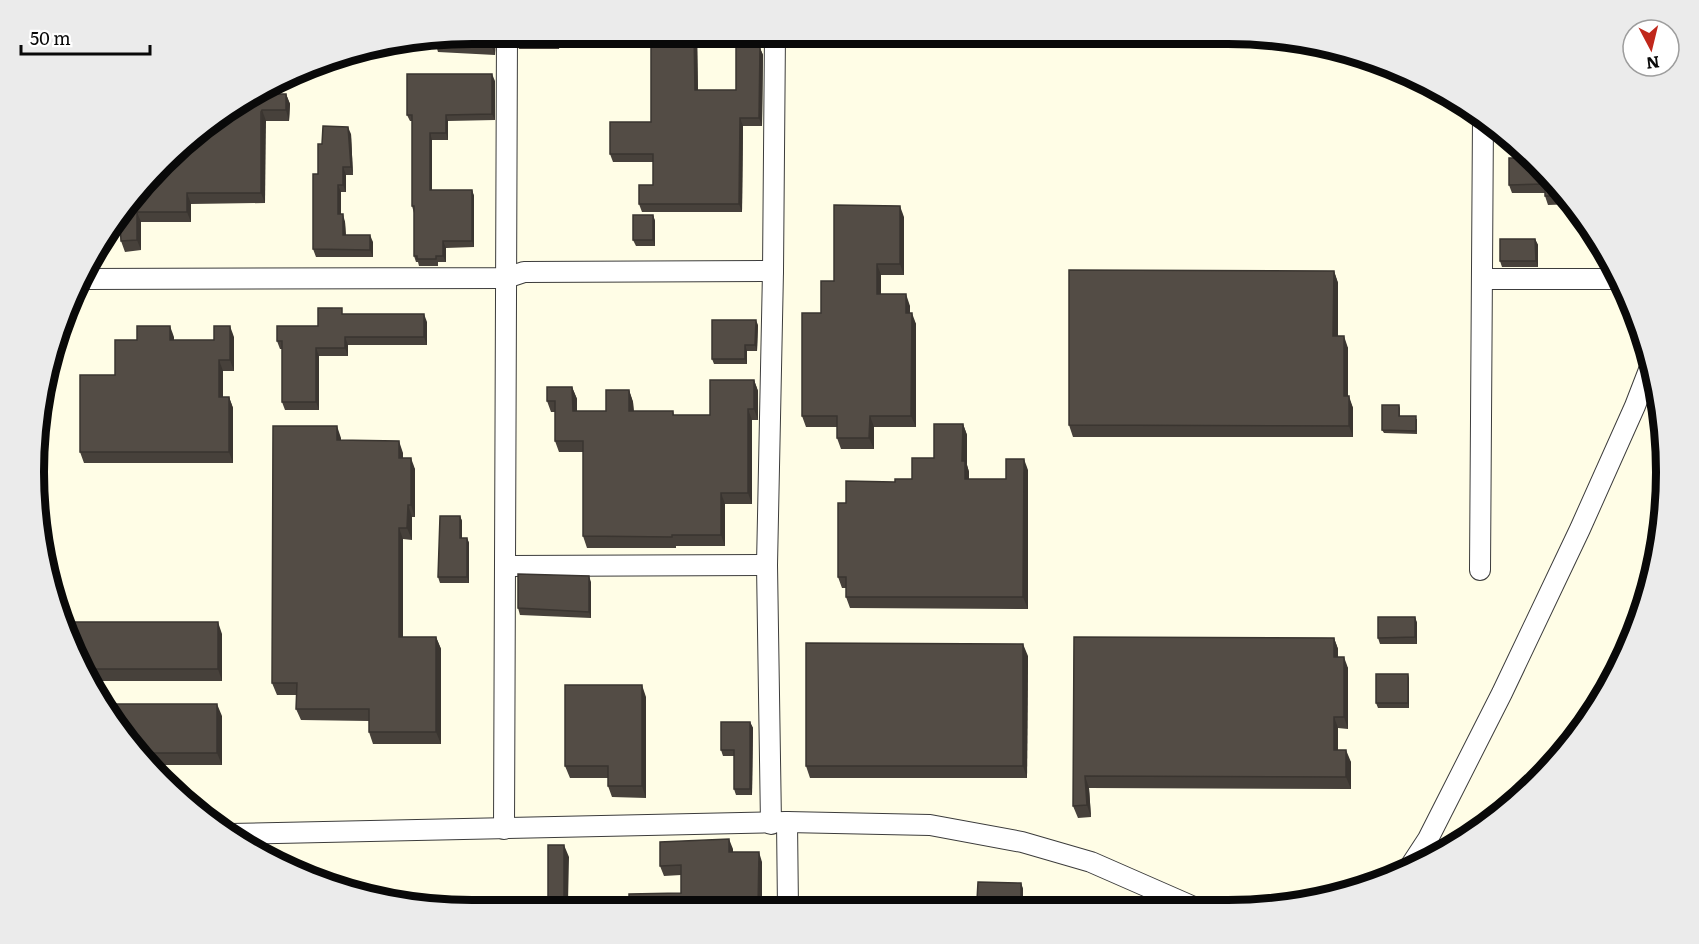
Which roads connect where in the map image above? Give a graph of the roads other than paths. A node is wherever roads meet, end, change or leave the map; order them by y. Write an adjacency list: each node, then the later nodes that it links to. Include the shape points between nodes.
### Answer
1 (507, 44): 5 (street)
2 (775, 44): 4 (street)
3 (1483, 128): 7 (street)
4 (773, 271): 5 (street, via 524,272); 10 (street)
5 (506, 278): 6 (street); 11 (street)
6 (90, 279)
7 (1482, 279): 8 (street); 12 (street)
8 (1609, 279)
9 (1645, 380): 16 (street, via 1502,693)
10 (767, 565): 11 (street); 13 (street)
11 (506, 567): 14 (street)
12 (1480, 570)
13 (779, 823): 14 (street); 17 (street); 18 (street, via 930,825 1022,842 1091,862)
14 (504, 830): 15 (street)
15 (243, 834)
16 (1416, 856)
17 (787, 900)
18 (1178, 900)

